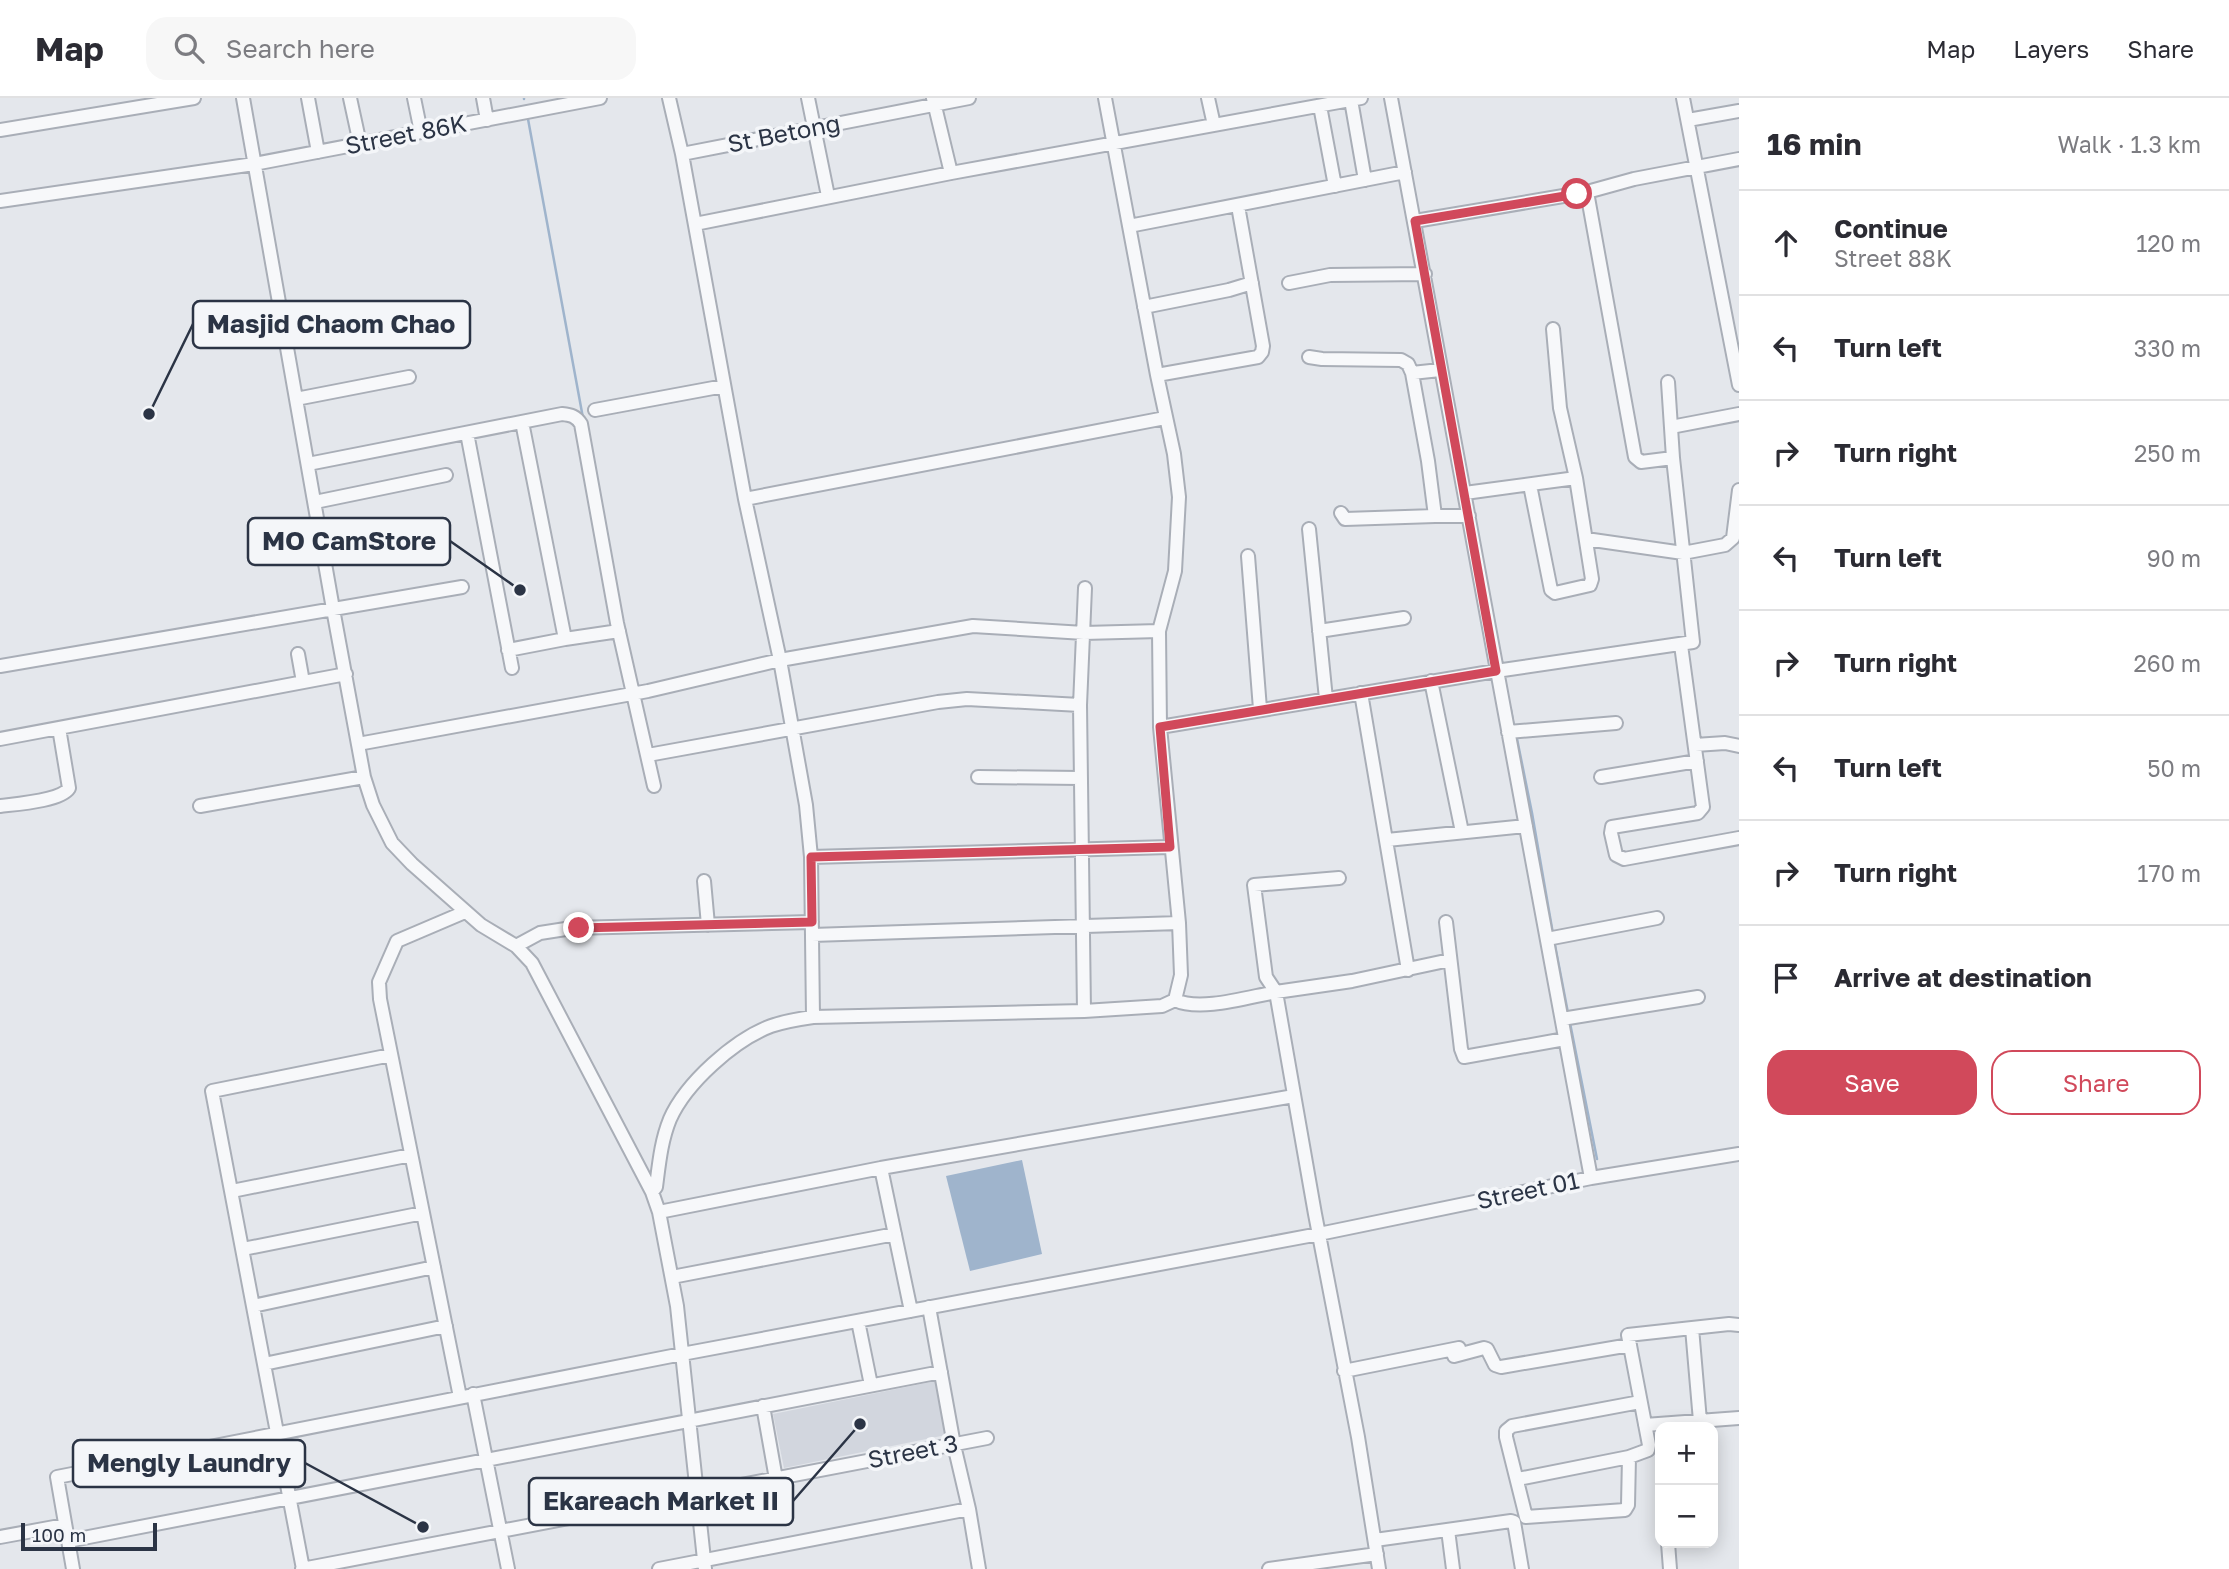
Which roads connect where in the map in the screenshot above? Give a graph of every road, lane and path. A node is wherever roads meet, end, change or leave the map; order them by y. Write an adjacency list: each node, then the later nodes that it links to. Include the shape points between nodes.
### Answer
1 (194, 98): 23 (street)
2 (243, 98): 30 (street)
3 (308, 98): 27 (street)
4 (350, 98): 25 (street)
5 (414, 98): 24 (street)
6 (483, 98): 19 (street)
7 (600, 98): 19 (street, Street 86K)
8 (669, 98): 28 (street)
9 (808, 98): 22 (street)
10 (969, 98): 16 (street, St Betong)
11 (1105, 98): 26 (street)
12 (1208, 98): 21 (street)
13 (1391, 98): 33 (street)
14 (1684, 98): 20 (street)
15 (1356, 99): 17 (street); 34 (street)
16 (934, 101): 22 (street, St Betong); 32 (street)
17 (1324, 103): 21 (street); 35 (street)
18 (1739, 111): 20 (street)
19 (487, 120): 24 (street, Street 86K)
20 (1688, 120): 31 (street)
21 (1214, 125): 26 (street)
22 (813, 128): 28 (street, St Betong); 37 (street)
23 (0, 130)
24 (421, 132): 25 (street, Street 86K)
25 (360, 144): 27 (street, Street 86K)
26 (1114, 144): 32 (street); 42 (street)
27 (318, 152): 30 (street, Street 86K)
28 (682, 154): 41 (street)
29 (1739, 159): 31 (street)
30 (254, 164): 38 (street, Street 86K); 49 (street)
31 (1698, 167): 36 (street); 50 (street)
32 (951, 173): 37 (street)
33 (1405, 173): 34 (street); 40 (street)
34 (1365, 180): 35 (street)
35 (1335, 186): 39 (street)
36 (1587, 192): 40 (street); 66 (street, via 1635,457 1641,462)
37 (828, 196): 41 (street)
38 (0, 201)
39 (1238, 206): 42 (street); 45 (street)
40 (1415, 221): 43 (street)
41 (695, 224): 58 (street)
42 (1129, 226): 46 (street)
43 (1424, 274): 44 (street, via 1330,275); 52 (street)
44 (1289, 283)
45 (1252, 284): 46 (street); 54 (street, via 1263,346 1258,357)
46 (1144, 307): 54 (street)
47 (404, 310): 49 (street)
48 (1553, 329): 69 (street, via 1560,408)
49 (283, 332): 59 (street)
50 (1736, 347): 57 (street)
51 (1309, 357): 53 (street, via 1401,360)
52 (1440, 370): 53 (street); 72 (street)
53 (1412, 373): 76 (street)
54 (1157, 375): 62 (street)
55 (409, 377): 59 (street)
56 (1668, 382): 64 (street)
57 (1739, 384)
58 (724, 386): 60 (street); 73 (street)
59 (296, 399): 67 (street)
60 (595, 410)
61 (1739, 414): 64 (street)
62 (1165, 418): 73 (street); 87 (street, via 1179,497 1175,571)
63 (522, 422): 65 (street); 86 (street, via 569,415 581,424); 90 (street)
64 (1671, 427): 66 (street)
65 (467, 433): 67 (street); 92 (street)
66 (1673, 458): 80 (street)
67 (308, 464): 74 (street)
68 (446, 475): 74 (street)
69 (1576, 478): 70 (street); 79 (street)
70 (1530, 485): 72 (street); 79 (street, via 1555,593 1590,585)
71 (1739, 490): 80 (street, via 1730,542)
72 (1465, 493): 77 (street)
73 (745, 499): 94 (street)
74 (315, 502): 84 (street)
75 (1341, 513): 76 (street, via 1345,519 1359,520)
76 (1435, 516): 77 (street)
77 (1469, 516): 97 (street)
78 (1308, 529): 88 (street)
79 (1586, 539): 80 (street)
80 (1682, 553): 91 (street, via 1693,642)
81 (1248, 555): 105 (street)
82 (462, 587): 84 (street)
83 (1085, 588): 89 (street)
84 (333, 609): 95 (street); 98 (street)
85 (1404, 618): 88 (street)
86 (619, 631): 90 (street); 101 (street)
87 (1159, 631): 89 (street); 107 (street)
88 (1319, 631): 103 (street)
89 (1084, 633): 94 (street, via 973,626); 104 (street)
90 (565, 639): 92 (street)
91 (1681, 645): 97 (street); 113 (street)
92 (508, 650): 96 (street)
93 (298, 654): 100 (street)
94 (780, 660): 101 (street); 109 (street)
95 (0, 666)
96 (512, 667)
97 (1496, 671): 99 (street); 110 (street)
98 (345, 674): 100 (street); 112 (street)
99 (1431, 681): 102 (street); 125 (street)
100 (303, 682): 108 (street)
101 (634, 693): 112 (street); 115 (street)
102 (1361, 693): 103 (street); 127 (street)
103 (1326, 699): 105 (street)
104 (1080, 705): 109 (street, via 967,699); 120 (street)
105 (1260, 709): 107 (street)
106 (1616, 723): 110 (street)
107 (1160, 727): 128 (street)
108 (59, 728): 111 (street); 122 (street, via 67,793)
109 (792, 728): 115 (street); 130 (street)
110 (1513, 732): 124 (street)
111 (0, 739)
112 (358, 744): 117 (street)
113 (1696, 745): 114 (street); 116 (street)
114 (1739, 746)
115 (648, 755): 121 (street)
116 (1698, 761): 119 (street); 126 (street, via 1702,811 1612,827 1616,855 1624,859)
117 (364, 777): 123 (street); 133 (street, via 392,843)
118 (978, 777): 120 (street)
119 (1601, 777)
120 (1080, 778): 129 (street)
121 (654, 786)
122 (0, 806)
123 (200, 806)
124 (1526, 826): 125 (street); 140 (street)
125 (1462, 832): 127 (street)
126 (1739, 838)
127 (1387, 840): 143 (street)
128 (1170, 847): 129 (street); 135 (street)
129 (1082, 848): 130 (street); 138 (street)
130 (811, 857): 139 (street)
131 (1339, 878): 144 (street, via 1254,885 1266,977)
132 (704, 881): 137 (street)
133 (465, 912): 141 (street); 151 (street, via 397,941 379,982)
134 (1657, 918): 140 (street)
135 (1179, 922): 138 (street); 146 (street, via 1181,975)
136 (1446, 922): 142 (street)
137 (708, 925): 139 (street); 141 (street, via 572,928 540,933)
138 (1082, 926): 139 (street); 147 (street)
139 (812, 929): 148 (street)
140 (1553, 938): 149 (street)
141 (516, 946): 158 (street, via 532,963)
142 (1450, 960): 143 (street); 150 (street, via 1464,1057)
143 (1408, 970): 144 (street)
144 (1276, 992): 146 (street, via 1210,1004 1185,1005); 152 (street)
145 (1698, 998): 149 (street)
146 (1175, 1000): 147 (street, via 1162,1006)
147 (1084, 1011): 148 (street)
148 (813, 1017): 158 (street, via 786,1021 753,1034 697,1081 671,1116)
149 (1568, 1018): 150 (street)
150 (1565, 1039): 156 (street)
151 (391, 1055): 154 (street); 157 (street, via 212,1091)
152 (1294, 1096): 155 (street); 162 (street)
153 (1739, 1154): 156 (street, Street 01)
154 (411, 1155): 157 (street); 160 (street)
155 (881, 1168): 159 (street); 161 (street)
156 (1591, 1178): 162 (street, Street 01)
157 (232, 1191): 163 (street)
158 (652, 1192): 159 (street)
159 (659, 1212): 165 (street)
160 (423, 1213): 163 (street); 164 (street)
161 (895, 1234): 165 (street); 168 (street)
162 (1319, 1234): 167 (street, Street 01); 176 (street)
163 (243, 1249): 166 (street)
164 (434, 1267): 166 (street); 171 (street)
165 (672, 1277): 174 (street)
166 (253, 1306): 175 (street)
167 (929, 1307): 168 (street, Street 01); 177 (street)
168 (911, 1311): 169 (street, Street 01)
169 (858, 1321): 174 (street, Street 01); 178 (street)
170 (1739, 1325): 172 (street)
171 (446, 1326): 175 (street); 179 (street)
172 (1692, 1328): 173 (street, via 1628,1335); 184 (street)
173 (1630, 1345): 176 (street, via 1502,1367 1495,1365 1484,1348); 180 (street)
174 (682, 1354): 179 (street, Street 01); 183 (street)
175 (264, 1364): 186 (street)
176 (1344, 1371): 200 (street)
177 (941, 1372): 178 (street); 188 (street)
178 (871, 1385): 181 (street)
179 (467, 1396): 186 (street, Street 01); 190 (street)
180 (1640, 1402): 185 (street); 192 (street, via 1513,1426 1506,1437)
181 (763, 1406): 183 (street); 191 (street)
182 (1739, 1418): 184 (street)
183 (688, 1420): 190 (street); 193 (street)
184 (1700, 1421): 185 (street)
185 (1644, 1425): 189 (street, via 1648,1450)
186 (277, 1432): 194 (street); 196 (street, Street 01, via 57,1477)
187 (988, 1438): 188 (street, Street 3)
188 (954, 1445): 191 (street, Street 3); 195 (street)
189 (1629, 1457): 192 (street); 192 (street, via 1628,1505 1620,1512 1526,1517)
190 (486, 1460): 194 (street); 198 (street)
191 (776, 1479): 193 (street, Street 3)
192 (1518, 1479)
193 (696, 1494): 198 (street, Street 3); 204 (street)
194 (290, 1498): 201 (street); 207 (street)
195 (970, 1509): 204 (street); 210 (street)
196 (65, 1525): 199 (street); 201 (street)
197 (1448, 1530): 200 (street); 213 (street); 214 (street, via 1514,1522)
198 (500, 1531): 207 (street, Street 3); 208 (street)
199 (0, 1537)
200 (1375, 1540): 203 (street)
201 (68, 1541): 206 (street)
202 (1668, 1548): 215 (street)
203 (1377, 1554): 205 (street); 212 (street)
204 (704, 1565): 209 (street)
205 (1308, 1566): 211 (street)
206 (74, 1569)
207 (303, 1569)
208 (508, 1569)
209 (659, 1569)
210 (979, 1569)
211 (1269, 1569)
212 (1379, 1569)
213 (1453, 1569)
214 (1522, 1569)
215 (1670, 1569)

